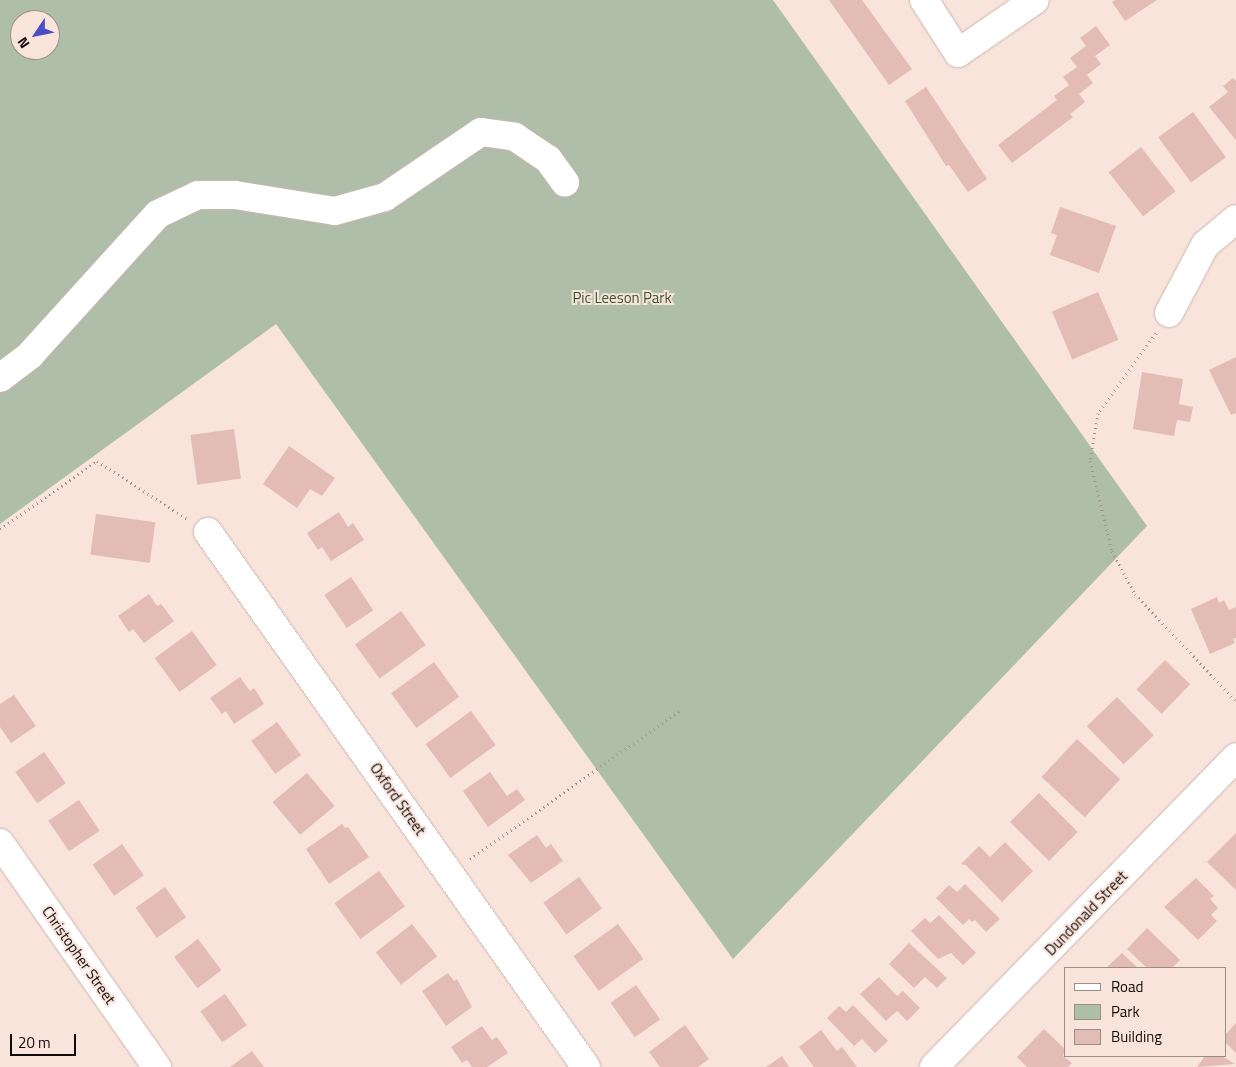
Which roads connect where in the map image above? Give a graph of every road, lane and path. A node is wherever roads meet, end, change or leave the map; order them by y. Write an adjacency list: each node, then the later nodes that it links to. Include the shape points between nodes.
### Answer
1 (924, 0): 2 (street, via 958,53)
2 (1035, 0)
3 (565, 182): 6 (street, via 548,159 515,137 481,132 384,197 335,211 235,195 198,195 158,214 30,355)
4 (1236, 219): 5 (street, via 1205,245)
5 (1169, 313): 9 (path, via 1098,413 1090,461 1112,551 1135,594)
6 (0, 378)
7 (0, 529): 8 (path, via 97,462)
8 (208, 532): 13 (street, Oxford Street)
9 (1236, 702)
10 (682, 710): 13 (path)
11 (1236, 758): 16 (street, Dundonald Street)
12 (0, 843): 14 (street, Christopher Street)
13 (450, 873): 15 (street, Oxford Street)
14 (157, 1067)
15 (586, 1067)
16 (934, 1067)

